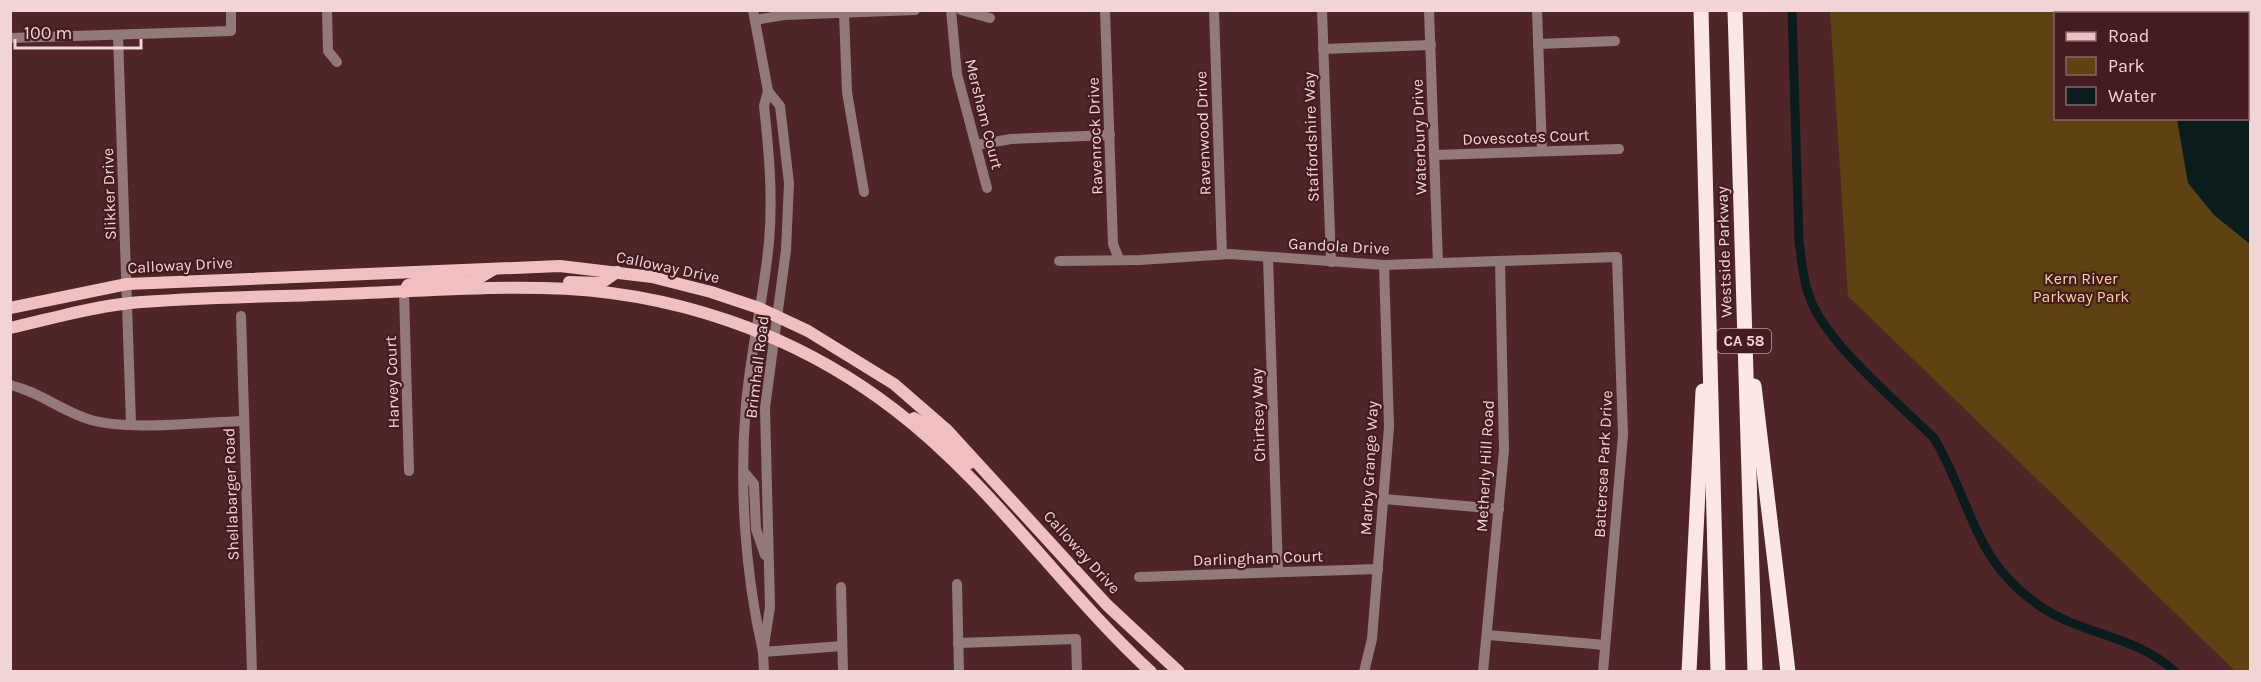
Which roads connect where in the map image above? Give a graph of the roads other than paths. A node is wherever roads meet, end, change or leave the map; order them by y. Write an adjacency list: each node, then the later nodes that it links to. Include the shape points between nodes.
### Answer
1 (231, 10): 16 (street, via 231,32)
2 (327, 10): 22 (street, via 328,51)
3 (915, 10): 13 (street)
4 (951, 10): 25 (street, Mersham Court, via 957,74)
5 (961, 10): 15 (street)
6 (1105, 10): 24 (street, Ravenrock Drive)
7 (1214, 10): 31 (street, Ravenwood Drive)
8 (1322, 10): 21 (street, Staffordshire Way)
9 (1429, 10): 20 (street, Waterbury Drive)
10 (1537, 10): 19 (street)
11 (1701, 10): 51 (highway, Westside Parkway / CA 58)
12 (1735, 10): 48 (highway, Westside Parkway / CA 58)
13 (844, 13): 14 (street); 30 (street, via 846,92)
14 (754, 15): 23 (street, Brimhall Road)
15 (990, 18)
16 (118, 35): 17 (street); 42 (street, Slikker Drive)
17 (10, 38)
18 (1615, 41): 19 (street)
19 (1538, 44): 27 (street)
20 (1431, 45): 21 (street); 28 (street, Waterbury Drive)
21 (1323, 49): 37 (street, Staffordshire Way)
22 (337, 62)
23 (768, 91): 47 (street, Brimhall Road, via 764,106 770,217); 50 (street, Brimhall Road, via 780,106 789,183 786,250)
24 (1110, 135): 25 (street, via 1011,139); 34 (street, Ravenrock Drive, via 1113,244)
25 (976, 145): 29 (street, Mersham Court)
26 (1619, 149): 27 (street, Dovescotes Court)
27 (1542, 151): 28 (street, Dovescotes Court)
28 (1434, 155): 38 (street, Waterbury Drive)
29 (987, 188)
30 (864, 192)
31 (1222, 254): 32 (street, Gandola Drive); 34 (street, Gandola Drive)
32 (1268, 257): 37 (street, Gandola Drive); 68 (street, Chirtsey Way)
33 (1617, 257): 36 (street, Gandola Drive); 75 (street, Battersea Park Drive, via 1623,435)
34 (1119, 259): 35 (street, Gandola Drive)
35 (1059, 261)
36 (1500, 261): 38 (street, Gandola Drive); 64 (street, Metherly Hill Road, via 1505,413)
37 (1331, 262): 39 (street, Gandola Drive)
38 (1438, 263): 39 (street, Gandola Drive)
39 (1384, 265): 63 (street, Marby Grange Way, via 1389,427)
40 (495, 268): 41 (main road, Calloway Drive, via 560,266); 42 (main road, Calloway Drive); 44 (main road, via 474,281 415,283)
41 (617, 272): 43 (main road, via 601,283 539,280); 47 (main road, Calloway Drive, via 682,284)
42 (127, 284): 45 (street, Slikker Drive); 46 (main road, Calloway Drive)
43 (528, 288): 44 (main road, Calloway Drive); 53 (main road, Calloway Drive, via 621,294 681,305)
44 (404, 292): 45 (main road, Calloway Drive); 60 (street, Harvey Court)
45 (129, 304): 52 (main road, Calloway Drive); 58 (street, Slikker Drive)
46 (10, 308)
47 (759, 308): 50 (main road, Calloway Drive); 53 (street, Brimhall Road)
48 (1744, 314): 71 (highway, Westside Parkway / CA 58); 92 (highway)
49 (241, 316): 57 (street, Shellabarger Road)
50 (777, 316): 54 (street, Brimhall Road); 59 (main road, Calloway Drive, via 835,345 894,384)
51 (1710, 325): 88 (highway, via 1703,385); 89 (highway, Westside Parkway / CA 58)
52 (10, 328)
53 (756, 329): 54 (main road, Calloway Drive); 61 (street, Brimhall Road, via 746,403)
54 (775, 338): 56 (main road, Calloway Drive, via 850,379); 66 (street, Brimhall Road, via 765,408)
55 (10, 385): 58 (street, via 85,418)
56 (904, 417): 59 (main road, via 920,419 966,461); 62 (main road, Calloway Drive)
57 (244, 421): 58 (street); 78 (street, Shellabarger Road)
58 (131, 424)
59 (982, 466): 65 (main road, Calloway Drive)
60 (409, 471)
61 (744, 472): 66 (street, via 754,484 756,529); 77 (street, Brimhall Road, via 753,610)
62 (967, 475): 65 (main road, via 983,482 1008,509); 83 (main road, Calloway Drive, via 1090,612)
63 (1384, 499): 64 (street); 67 (street, Marby Grange Way)
64 (1499, 509): 73 (street, Metherly Hill Road)
65 (1025, 514): 84 (main road, Calloway Drive, via 1107,605)
66 (769, 563): 77 (street, Brimhall Road, via 770,607)
67 (1378, 569): 68 (street, Darlingham Court); 85 (street, Marby Grange Way, via 1372,639)
68 (1278, 572): 69 (street, Darlingham Court)
69 (1139, 577)
70 (957, 584): 74 (street)
71 (1751, 586): 90 (highway, Westside Parkway / CA 58); 91 (highway)
72 (841, 587): 76 (street)
73 (1488, 635): 75 (street); 86 (street, Metherly Hill Road)
74 (958, 643): 81 (street); 82 (street, via 1076,639)
75 (1605, 645): 87 (street, Battersea Park Drive)
76 (842, 646): 77 (street); 80 (street)
77 (763, 652): 79 (street, Brimhall Road)
78 (252, 672)
79 (764, 672)
80 (843, 672)
81 (959, 672)
82 (1077, 672)
83 (1151, 672)
84 (1179, 672)
85 (1364, 672)
86 (1483, 672)
87 (1602, 672)
88 (1689, 672)
89 (1716, 672)
90 (1755, 672)
91 (1760, 672)
92 (1788, 672)

